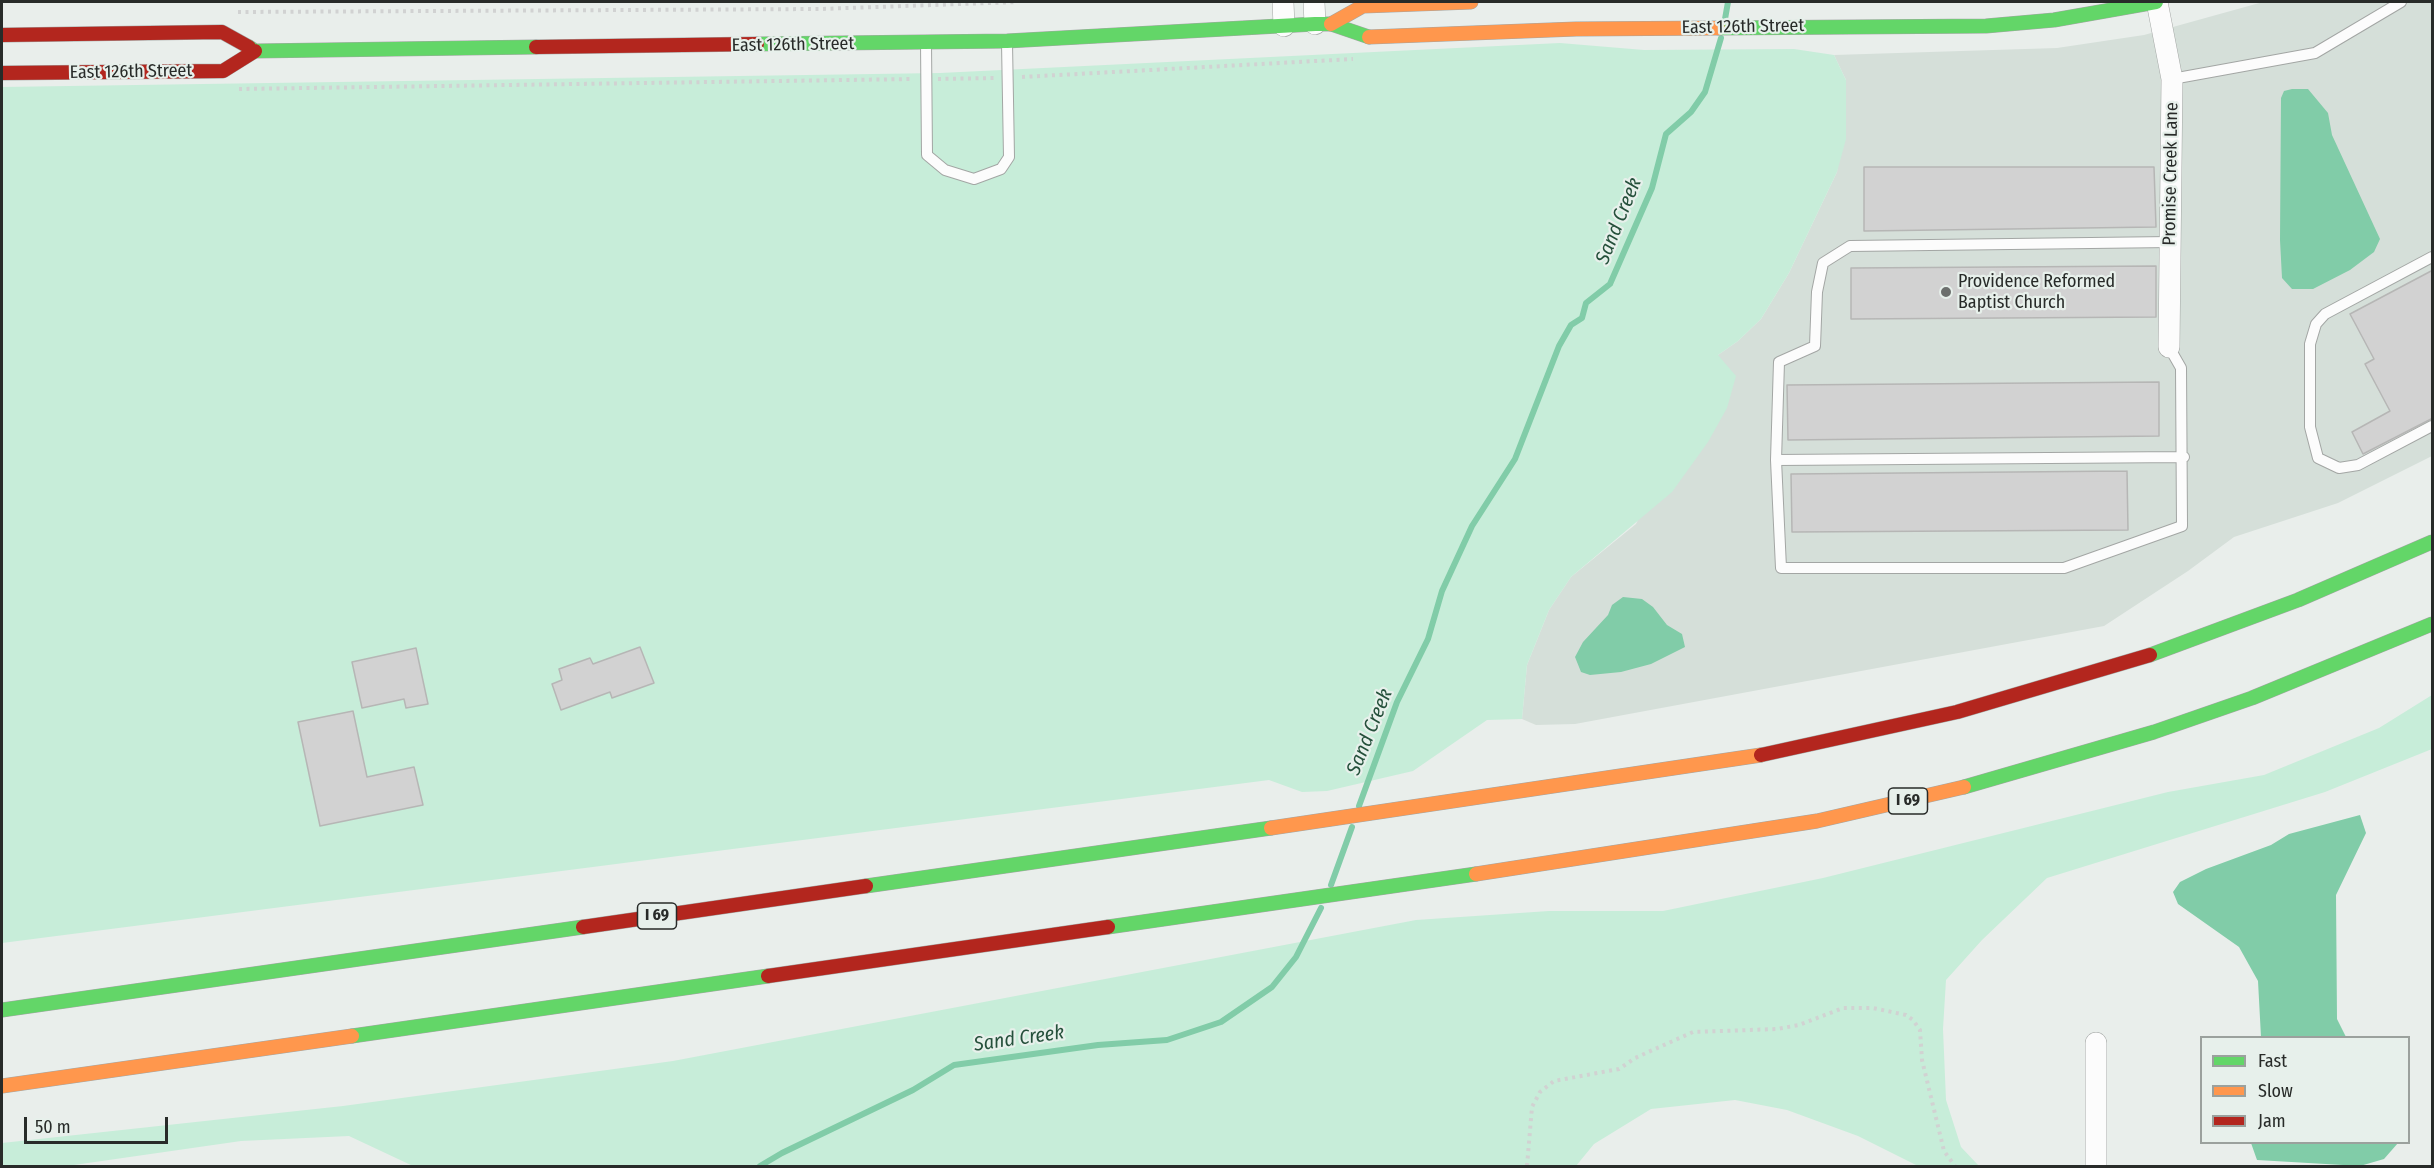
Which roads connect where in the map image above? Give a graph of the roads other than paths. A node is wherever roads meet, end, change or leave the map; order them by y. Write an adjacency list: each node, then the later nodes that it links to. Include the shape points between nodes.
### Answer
1 (1283, 2): 7 (street)
2 (1314, 2): 6 (street)
3 (1471, 2): 6 (main road, East 126th Street, via 1363,6)
4 (2156, 2): 6 (main road, East 126th Street, via 2054,20 1986,26 1655,28 1364,37); 13 (street, Promise Creek Lane)
5 (2401, 2): 13 (lane, via 2315,53)
6 (1323, 24): 7 (main road, East 126th Street)
7 (1284, 26): 9 (main road, East 126th Street)
8 (2, 35): 11 (main road, via 222,32)
9 (1006, 41): 10 (main road, East 126th Street); 10 (lane, via 1010,158 1001,169 974,179 945,170 927,155)
10 (926, 43): 11 (main road, East 126th Street)
11 (255, 51): 12 (main road, East 126th Street, via 223,70)
12 (2, 73)
13 (2172, 79): 14 (street, Promise Creek Lane)
14 (2171, 242): 16 (street, Promise Creek Lane); 19 (lane, via 1850,246 1823,263 1817,292 1815,346 1779,362)
15 (2433, 257): 17 (lane, via 2325,314 2316,324 2310,344 2310,427 2318,458 2339,468 2358,465)
16 (2169, 347): 18 (lane, via 2181,368)
17 (2433, 426)
18 (2184, 457): 19 (lane); 19 (lane, via 2182,526 2064,568 1781,568)
19 (1776, 460)
20 (2433, 542): 22 (main road, I 69, via 2298,600 2168,649 1957,712 1787,751)
21 (2433, 624): 24 (main road, I 69, via 2165,729 1955,790 1749,834)
22 (2, 1010)
23 (2096, 1043): 25 (street)
24 (2, 1086)
25 (2096, 1167)

